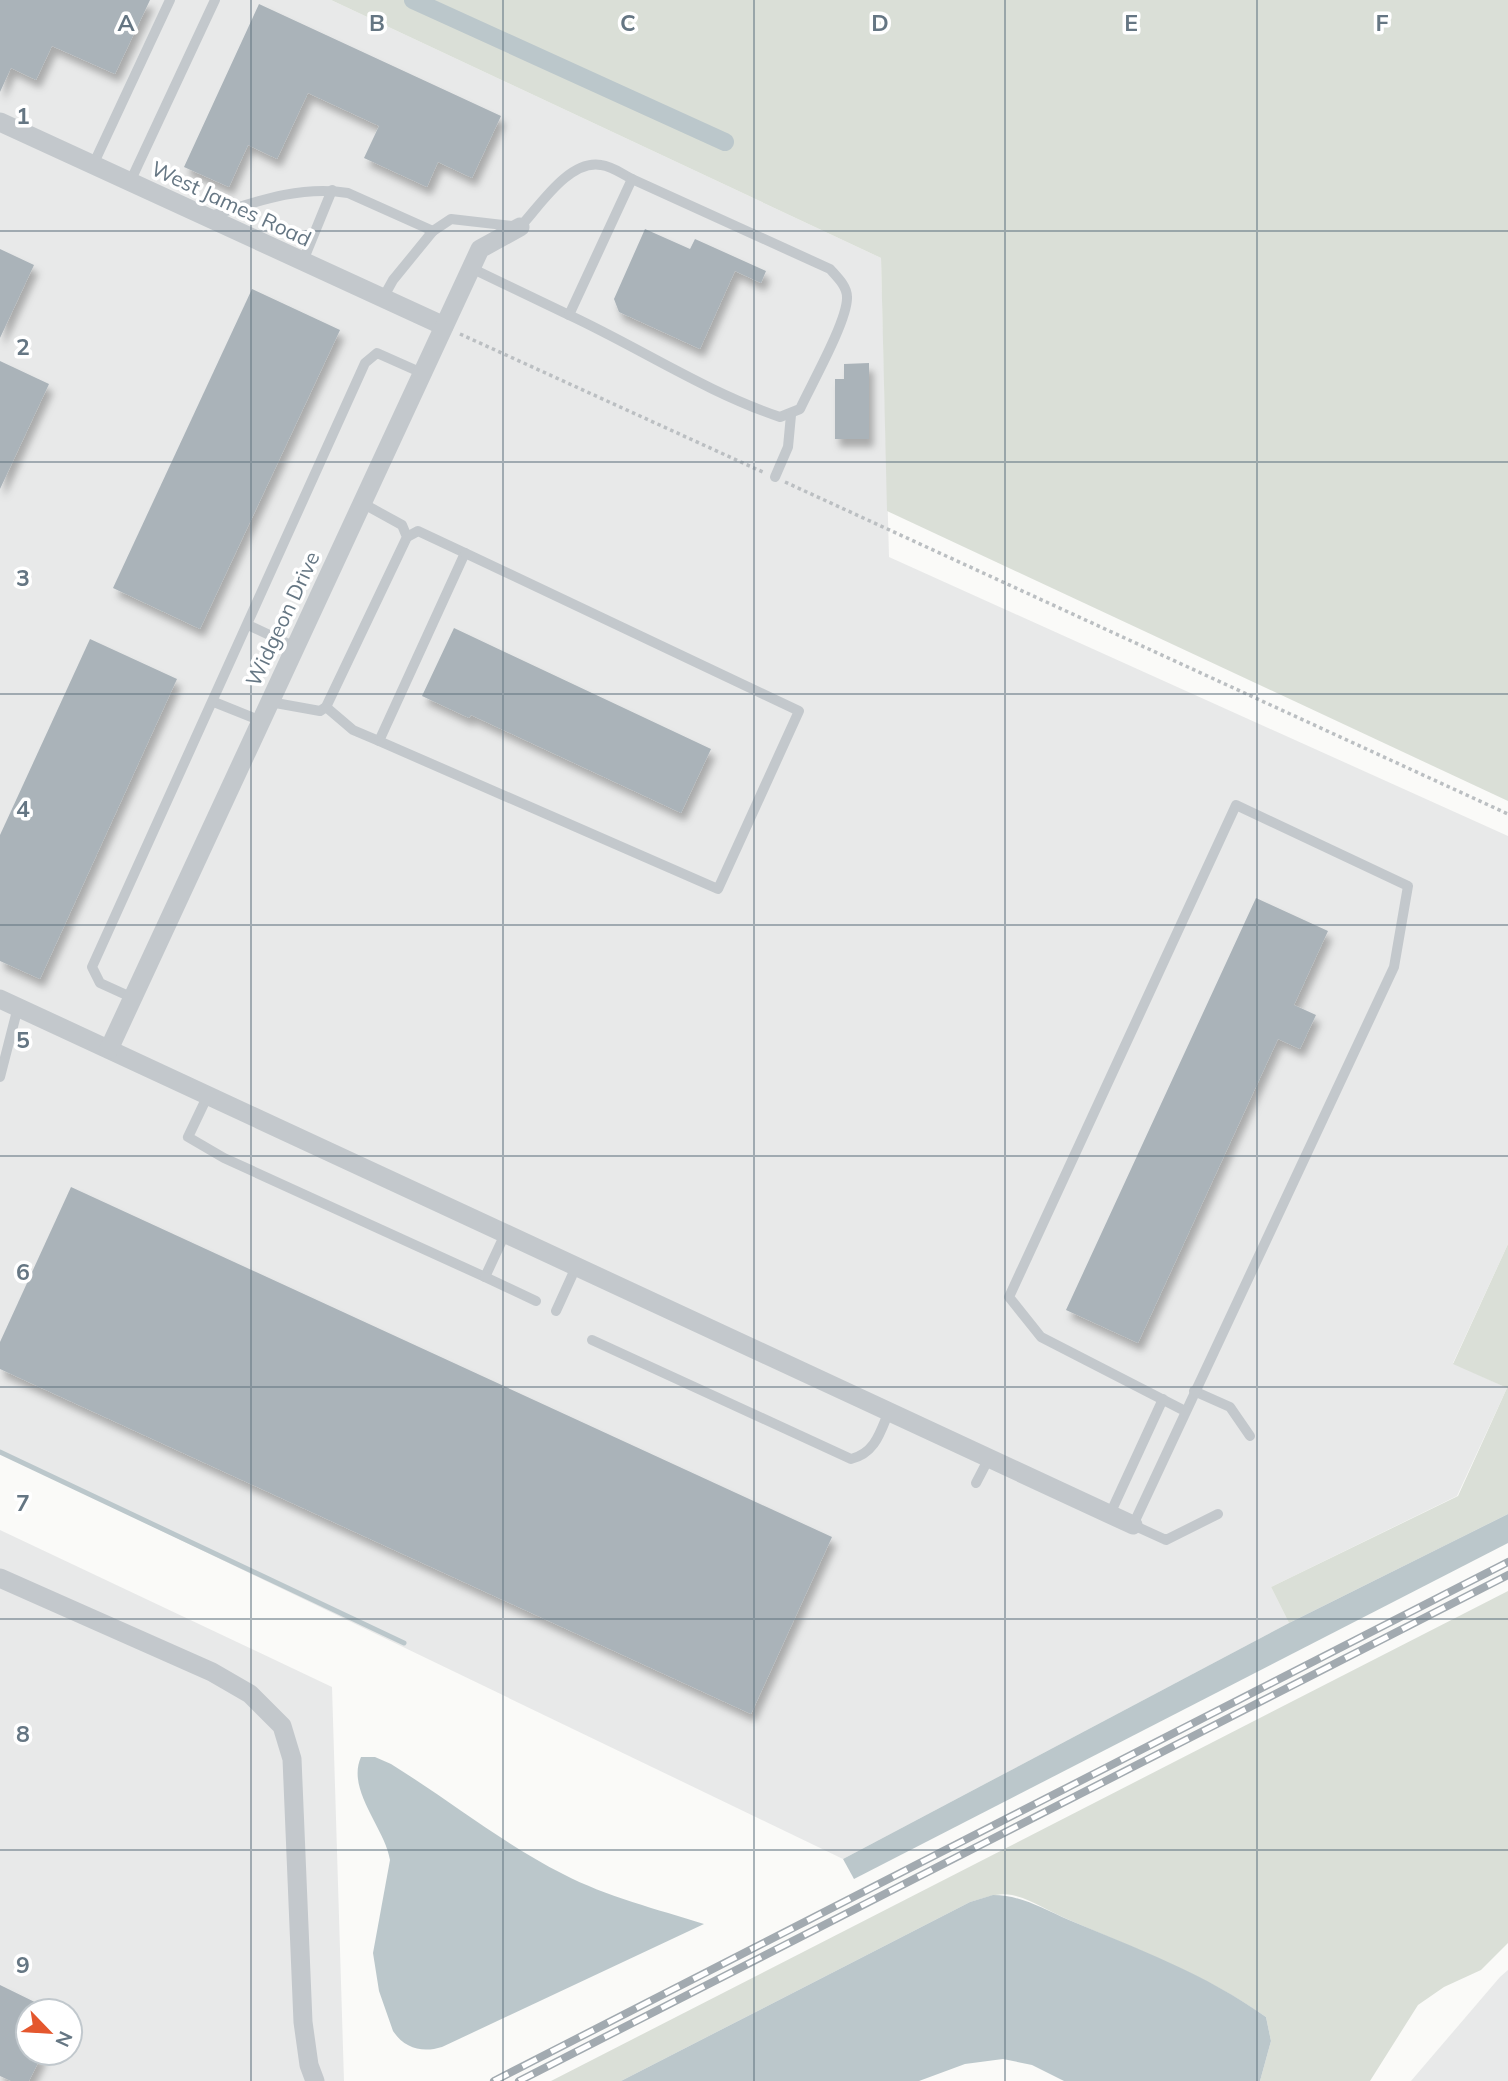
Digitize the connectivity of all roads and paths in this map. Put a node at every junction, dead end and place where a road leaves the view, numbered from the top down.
1 (170, 0) edge
2 (215, 0) edge
3 (0, 122) edge
4 (93, 165) junction
5 (632, 178) junction
6 (130, 182) junction
7 (332, 190) junction
8 (207, 217) junction
9 (520, 227) junction
10 (433, 231) junction
11 (303, 261) junction
12 (471, 268) junction
13 (383, 299) junction
14 (569, 316) junction
15 (444, 326) junction
16 (422, 373) junction
17 (791, 415) junction
18 (775, 477) junction
19 (362, 503) junction
20 (407, 537) junction
21 (465, 553) junction
22 (248, 625) junction
23 (295, 647) junction
24 (214, 702) junction
25 (270, 702) junction
26 (326, 707) junction
27 (261, 721) junction
28 (379, 741) junction
29 (1508, 814) edge
30 (133, 998) junction
31 (9, 1003) edge
32 (109, 1049) junction
33 (0, 1077) edge
34 (208, 1095) junction
35 (505, 1234) junction
36 (576, 1266) junction
37 (485, 1277) junction
38 (536, 1301) dead end
39 (556, 1311) dead end
40 (592, 1340) dead end
41 (1194, 1391) junction
42 (1163, 1399) junction
43 (1185, 1410) junction
44 (889, 1411) junction
45 (1250, 1436) dead end
46 (989, 1458) junction
47 (976, 1483) dead end
48 (1110, 1514) junction
49 (1217, 1514) dead end
50 (1133, 1525) junction
51 (0, 1578) edge
52 (315, 2081) edge

1 - 4 lane
2 - 6 lane
3 - 4 street, West James Road
4 - 6 street, West James Road
5 - 9 lane
5 - 14 lane
5 - 17 lane
6 - 8 street, West James Road
7 - 8 lane
7 - 10 lane
7 - 11 lane
8 - 11 street, West James Road
9 - 10 lane
9 - 12 street, Widgeon Drive
10 - 13 lane
11 - 13 street, West James Road
12 - 14 lane
12 - 15 street, Widgeon Drive
13 - 15 street, West James Road
14 - 17 lane
15 - 16 street, Widgeon Drive
15 - 18 path
16 - 19 street, Widgeon Drive
16 - 22 lane
17 - 18 lane
18 - 29 path
19 - 20 lane
19 - 23 street, Widgeon Drive
20 - 21 lane
20 - 26 lane
21 - 28 lane
21 - 28 lane
22 - 23 lane
22 - 24 lane
23 - 25 street, Widgeon Drive
24 - 27 lane
24 - 30 lane
25 - 26 lane
25 - 27 street, Widgeon Drive
26 - 28 lane
27 - 30 street, Widgeon Drive
30 - 32 street, Widgeon Drive
31 - 32 street
31 - 33 lane
32 - 34 street
34 - 35 street
34 - 37 lane
35 - 36 street
35 - 37 lane
36 - 39 lane
36 - 44 street
37 - 38 lane
40 - 44 lane
41 - 42 lane
41 - 43 lane
41 - 45 lane
42 - 43 lane
42 - 48 lane
43 - 50 lane
44 - 46 street
46 - 47 lane
46 - 48 street
48 - 50 street
49 - 50 lane
51 - 52 street

